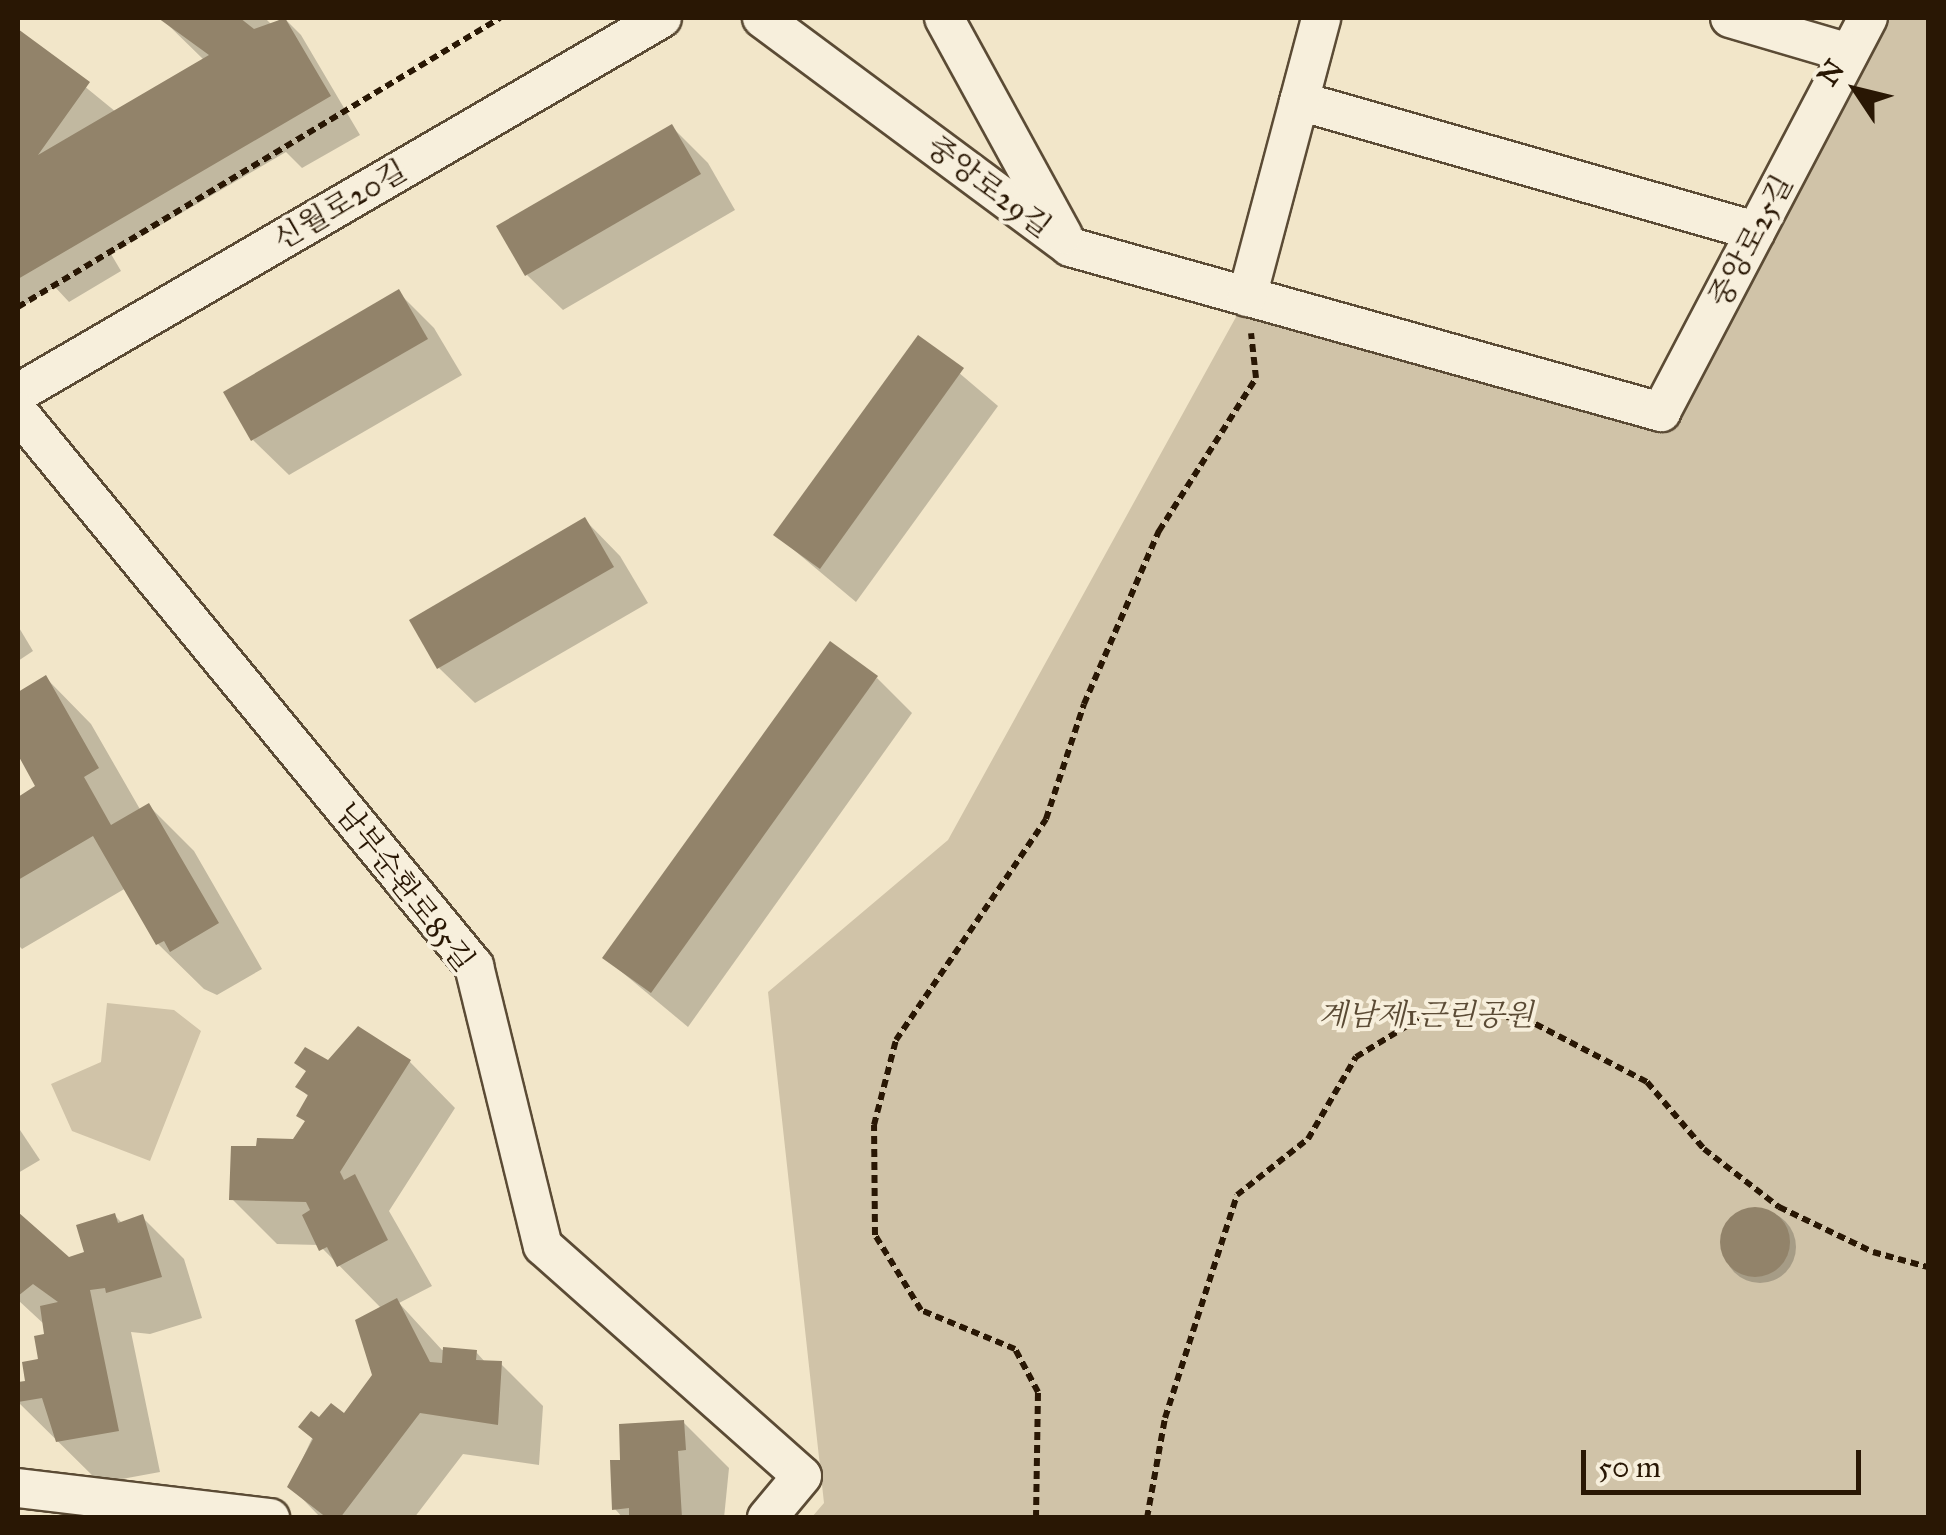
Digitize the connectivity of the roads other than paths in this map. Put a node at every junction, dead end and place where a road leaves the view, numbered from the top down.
1 (662, 18) edge
2 (762, 18) edge
3 (944, 18) edge
4 (1321, 18) edge
5 (1730, 18) edge
6 (1868, 18) edge
7 (1849, 54) junction
8 (1299, 101) junction
9 (1756, 231) junction
10 (1070, 247) junction
11 (1247, 297) junction
12 (18, 393) edge
13 (18, 412) edge
14 (1660, 412) joint
15 (18, 1488) edge
16 (270, 1518) edge
17 (767, 1518) edge

1 - 12 street, 신월로20길
2 - 10 street, 중앙로29길
3 - 10 street
4 - 8 street
5 - 7 street
6 - 7 street, 중앙로25길
7 - 9 street, 중앙로25길
8 - 9 street
8 - 11 street
9 - 14 street, 중앙로25길
10 - 11 street, 중앙로29길
11 - 14 street, 중앙로29길
13 - 17 street, 남부순환로85길
15 - 16 street

